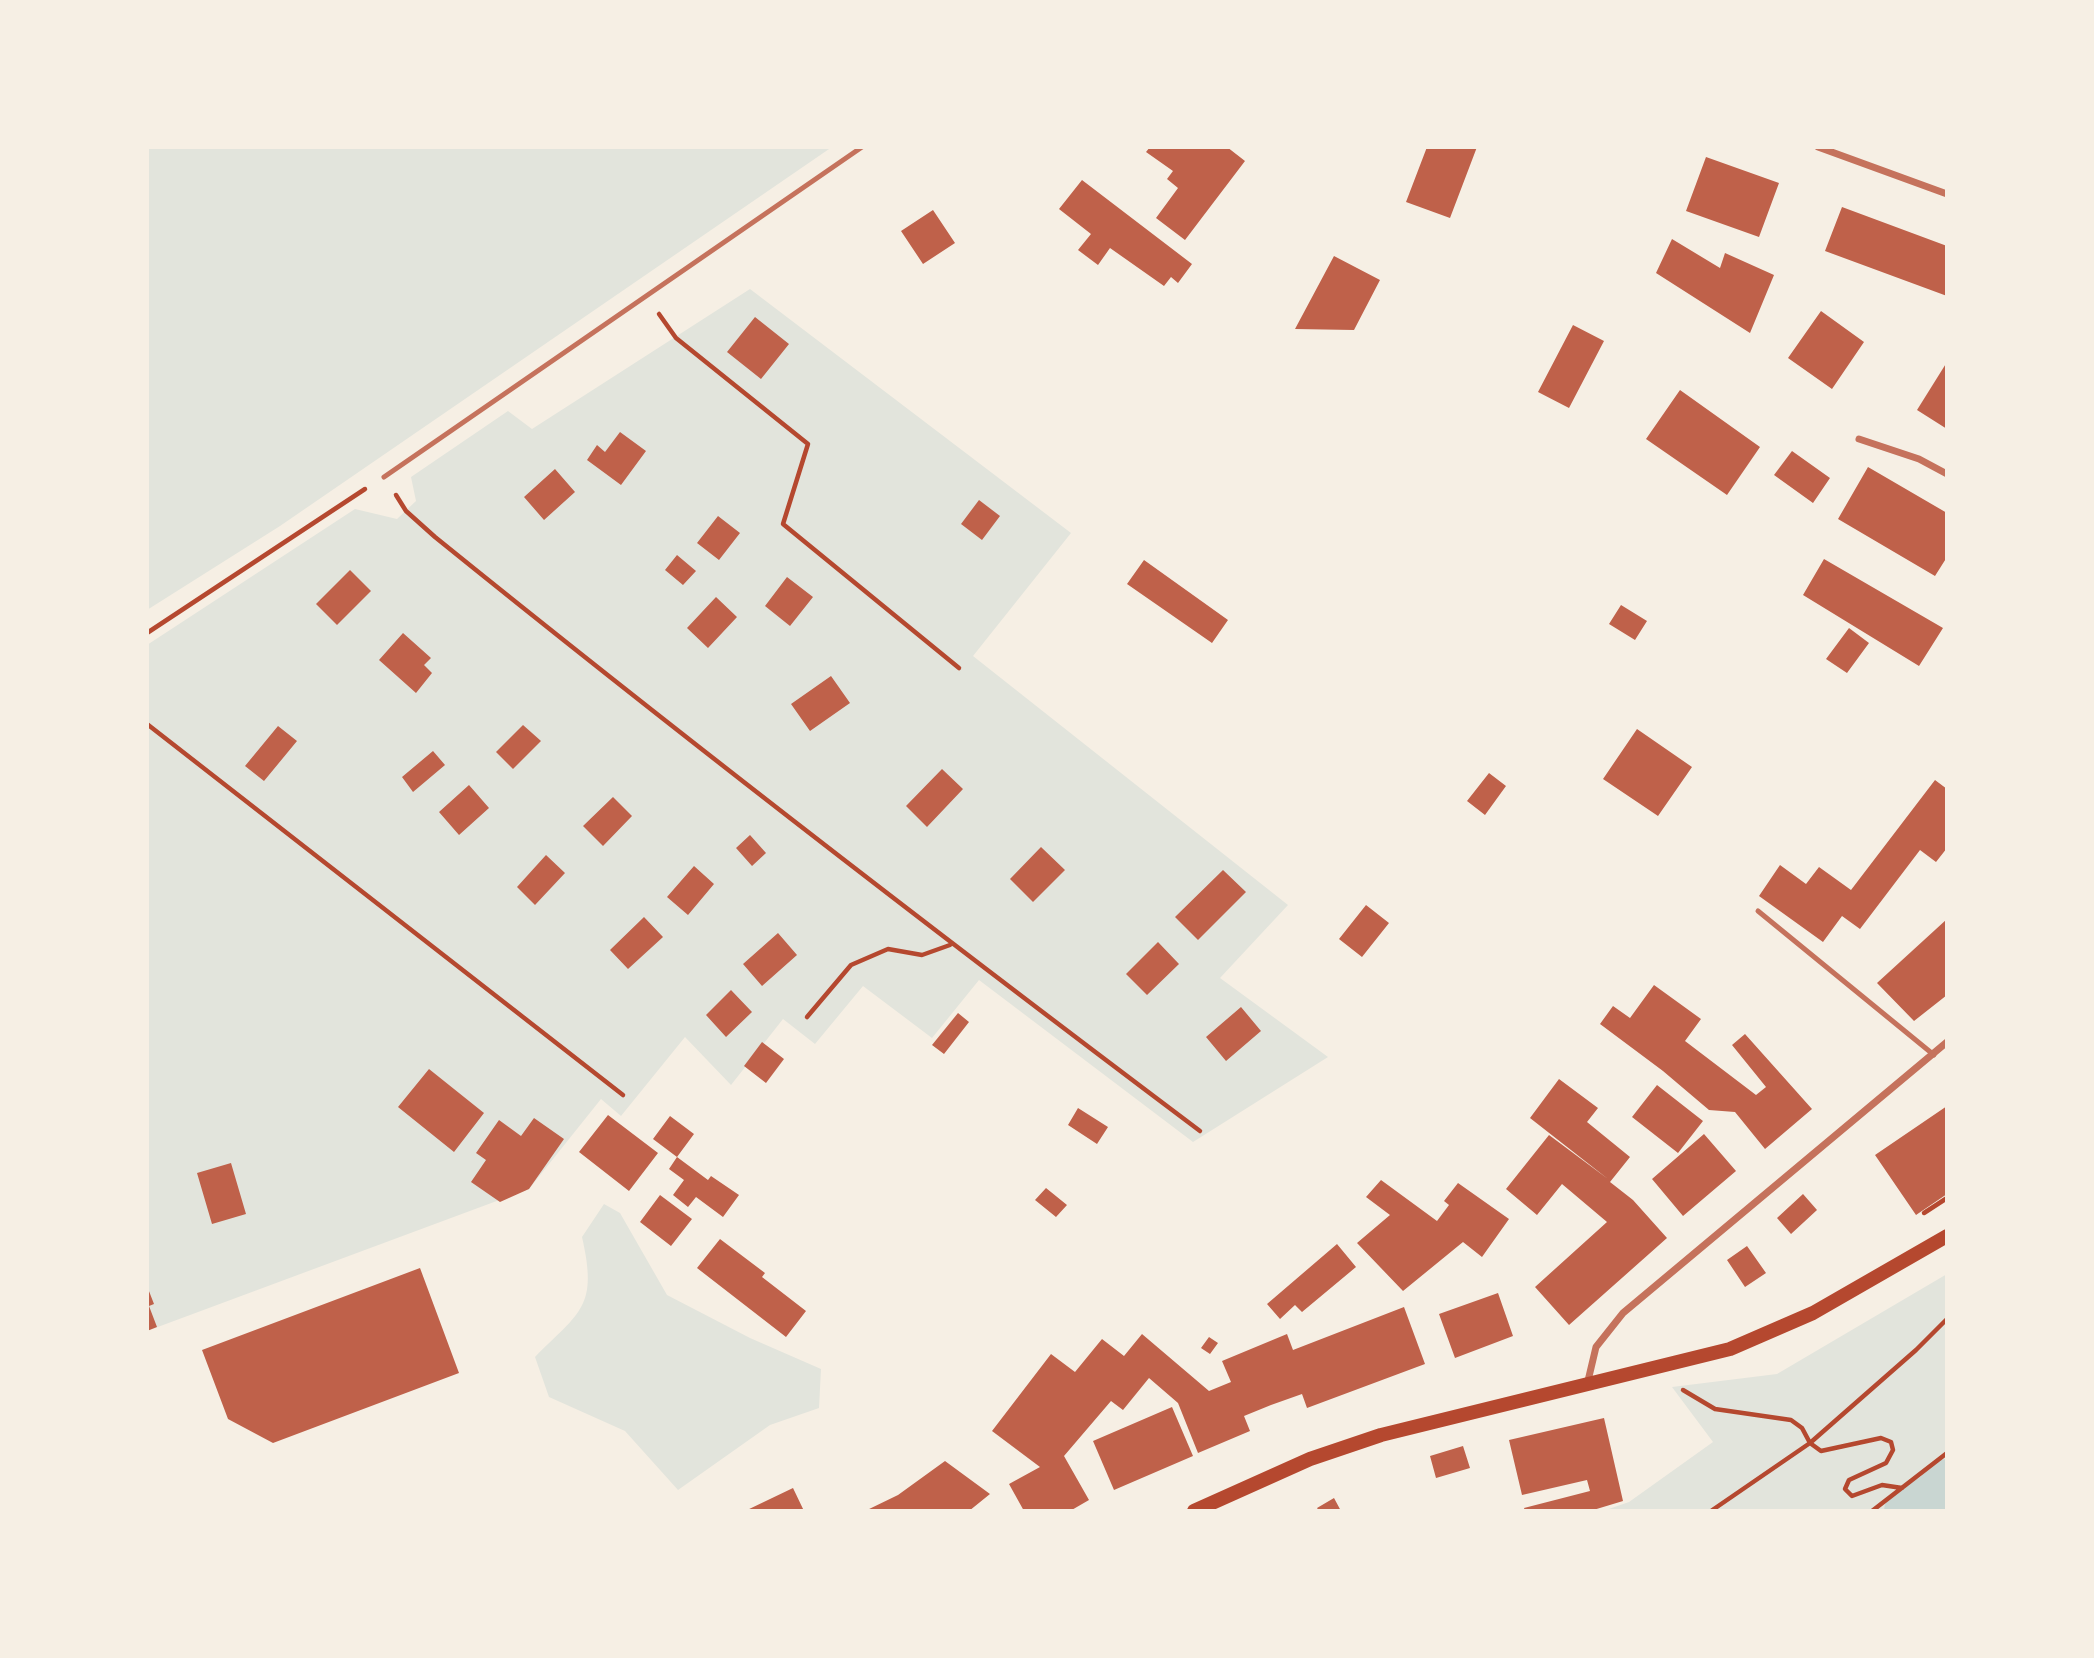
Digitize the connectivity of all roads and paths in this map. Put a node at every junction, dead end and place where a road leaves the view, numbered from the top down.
1 (862, 147) edge
2 (1818, 147) edge
3 (1947, 194) edge
4 (646, 296) junction
5 (1859, 439) dead end
6 (1947, 474) edge
7 (384, 477) joint
8 (406, 511) dead end
9 (147, 633) edge
10 (959, 668) dead end
11 (147, 724) edge
12 (1758, 911) dead end
13 (951, 944) junction
14 (807, 1017) dead end
15 (1947, 1042) edge
16 (1934, 1055) junction
17 (623, 1095) dead end
18 (1200, 1131) dead end
19 (1947, 1198) edge
20 (1920, 1216) dead end
21 (1947, 1236) edge
22 (1947, 1319) edge
23 (1587, 1385) junction
24 (1677, 1385) dead end
25 (1810, 1443) junction
26 (1947, 1452) edge
27 (1902, 1488) junction
28 (1194, 1511) edge
29 (1711, 1511) edge
30 (1872, 1511) edge

1 - 4 lane
2 - 3 street
4 - 7 lane
4 - 10 path
5 - 6 street
7 - 9 path
8 - 13 path
11 - 17 path
12 - 16 lane
13 - 14 path
13 - 18 path
15 - 16 street
16 - 23 street
19 - 20 path
21 - 23 main road
22 - 25 path
23 - 28 main road
24 - 25 path
25 - 27 path
25 - 29 path
26 - 27 path
27 - 30 path

